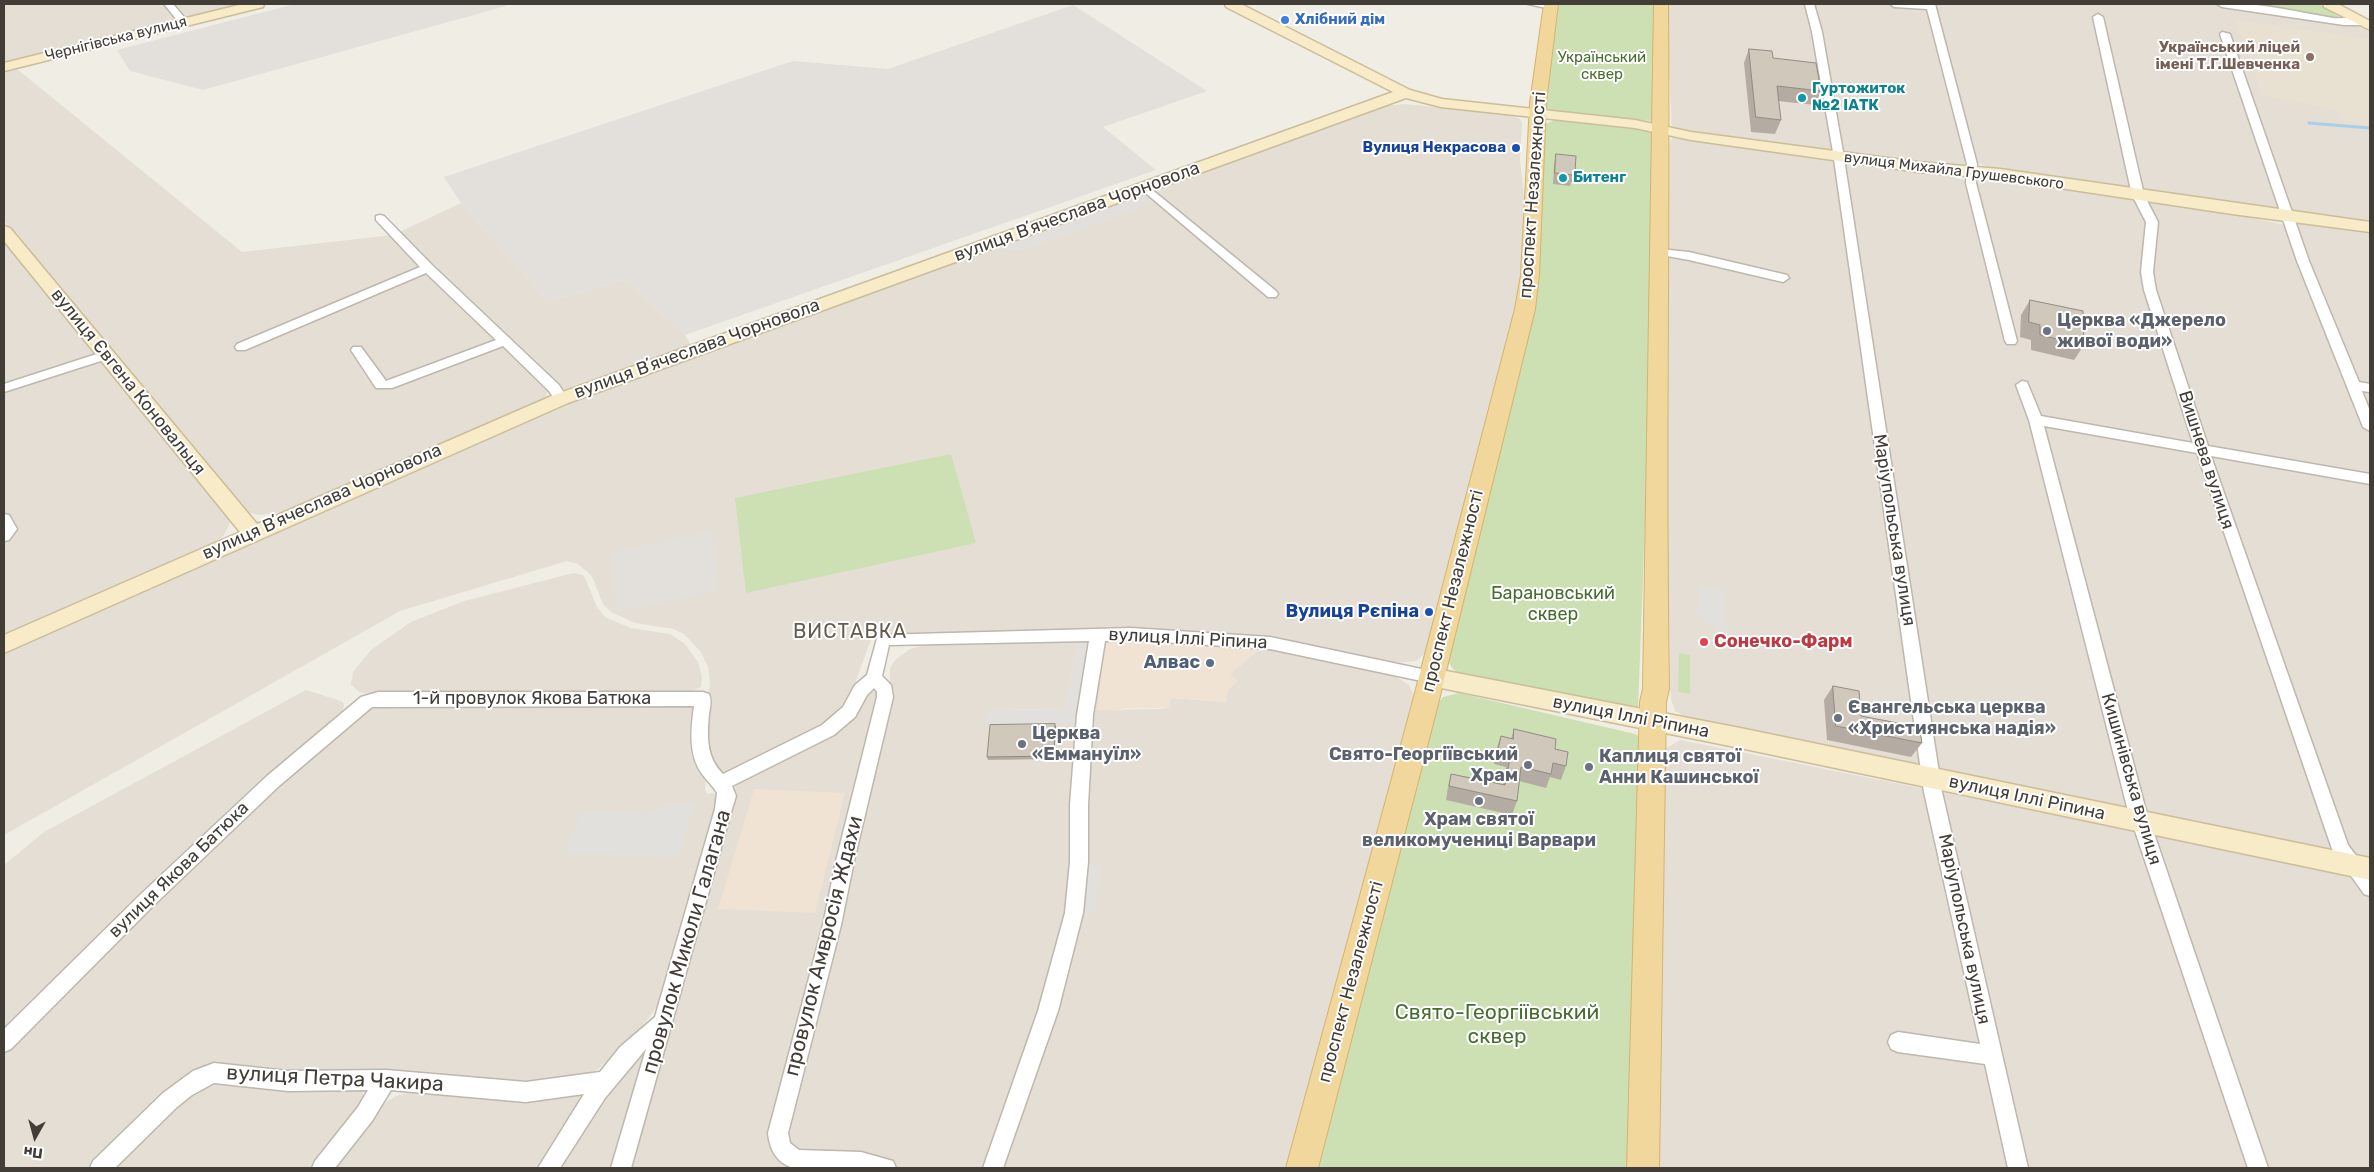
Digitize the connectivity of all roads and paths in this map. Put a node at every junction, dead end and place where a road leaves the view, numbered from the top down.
1 (168, 4) edge
2 (258, 4) edge
3 (1231, 4) edge
4 (1533, 4) edge
5 (1661, 4) edge
6 (1809, 4) edge
7 (1894, 4) edge
8 (2222, 4) edge
9 (2329, 4) edge
10 (1551, 5) edge
11 (1930, 6) edge
12 (2098, 17) dead end
13 (184, 23) junction
14 (2366, 24) edge
15 (2225, 34) dead end
16 (4, 67) edge
17 (1368, 74) junction
18 (1405, 93) junction
19 (1450, 104) junction
20 (1369, 106) junction
21 (1538, 115) junction
22 (1662, 131) junction
23 (1838, 157) junction
24 (1971, 171) junction
25 (1146, 187) junction
26 (2138, 195) junction
27 (2288, 216) junction
28 (380, 218) dead end
29 (2370, 227) edge
30 (4, 230) edge
31 (1660, 252) junction
32 (428, 268) junction
33 (1783, 278) dead end
34 (1272, 294) dead end
35 (504, 341) junction
36 (2011, 341) dead end
37 (241, 347) dead end
38 (357, 350) dead end
39 (106, 355) junction
40 (2022, 385) dead end
41 (2353, 385) junction
42 (4, 388) edge
43 (2370, 388) edge
44 (561, 398) junction
45 (2036, 420) junction
46 (2370, 427) edge
47 (2202, 449) junction
48 (2370, 479) edge
49 (4, 518) edge
50 (252, 533) junction
51 (5, 535) edge
52 (1098, 635) junction
53 (4, 644) edge
54 (874, 678) junction
55 (1431, 678) junction
56 (362, 706) joint
57 (1652, 720) junction
58 (1931, 778) junction
59 (722, 783) junction
60 (2140, 821) junction
61 (2362, 868) edge
62 (2370, 888) edge
63 (661, 1024) junction
64 (4, 1042) edge
65 (1898, 1042) dead end
66 (1992, 1055) junction
67 (386, 1080) junction
68 (606, 1081) junction
69 (100, 1168) edge
70 (322, 1168) edge
71 (548, 1168) edge
72 (621, 1168) edge
73 (886, 1168) edge
74 (993, 1168) edge
75 (1302, 1168) edge
76 (1643, 1168) edge
77 (2018, 1168) edge
78 (2258, 1168) edge

1 - 13 street
2 - 13 street, Чернігівська вулиця
3 - 17 street
4 - 10 street
5 - 22 main road
6 - 23 street, Маріупольська вулиця
7 - 11 street
8 - 14 street
9 - 14 street
10 - 21 main road, проспект Незалежності
11 - 24 street
12 - 26 street, Вишнева вулиця
13 - 16 street, Чернігівська вулиця
15 - 27 street
17 - 18 street
17 - 20 street
18 - 19 street
18 - 20 street, вулиця Вʼячеслава Чорновола
19 - 20 street
19 - 21 street, вулиця Михайла Грушевського
20 - 25 street, вулиця Вʼячеслава Чорновола
21 - 22 street, вулиця Михайла Грушевського
21 - 55 main road, проспект Незалежності
22 - 23 street, вулиця Михайла Грушевського
22 - 31 main road
23 - 24 street, вулиця Михайла Грушевського
23 - 58 street, Маріупольська вулиця
24 - 26 street, вулиця Михайла Грушевського
24 - 36 street
25 - 34 street
25 - 44 street, вулиця Вʼячеслава Чорновола
26 - 27 street, вулиця Михайла Грушевського
26 - 47 street, Вишнева вулиця
27 - 29 street, вулиця Михайла Грушевського
27 - 41 street
28 - 32 street
30 - 39 street, вулиця Євгена Коновальця
31 - 33 street
31 - 57 main road
32 - 35 street
32 - 37 street
35 - 38 street
35 - 44 street
39 - 42 street
39 - 50 street, вулиця Євгена Коновальця
40 - 45 street, Кишинівська вулиця
41 - 43 street
41 - 46 street
44 - 50 street, вулиця Вʼячеслава Чорновола
45 - 47 street
45 - 60 street, Кишинівська вулиця
47 - 48 street
47 - 61 street, Вишнева вулиця
49 - 51 street
50 - 53 street, вулиця Вʼячеслава Чорновола
52 - 54 street, вулиця Іллі Ріпина
52 - 55 street, вулиця Іллі Ріпина
52 - 74 street
54 - 59 street, провулок Миколи Галагана
54 - 73 street, провулок Амвросія Ждахи
55 - 57 street, вулиця Іллі Ріпина
55 - 75 main road, проспект Незалежності
56 - 59 street, 1-й провулок Якова Батюка
56 - 64 street, вулиця Якова Батюка
57 - 58 street, вулиця Іллі Ріпина
57 - 76 main road
58 - 60 street, вулиця Іллі Ріпина
58 - 66 street, Маріупольська вулиця
59 - 63 street, провулок Миколи Галагана
60 - 61 street, вулиця Іллі Ріпина
60 - 78 street, Кишинівська вулиця
61 - 62 street, Вишнева вулиця
63 - 68 street
63 - 72 street, провулок Миколи Галагана
65 - 66 street, Маріупольська вулиця
66 - 77 street, Маріупольська вулиця
67 - 68 street, вулиця Петра Чакира
67 - 69 street, вулиця Петра Чакира
67 - 70 street
68 - 71 street

